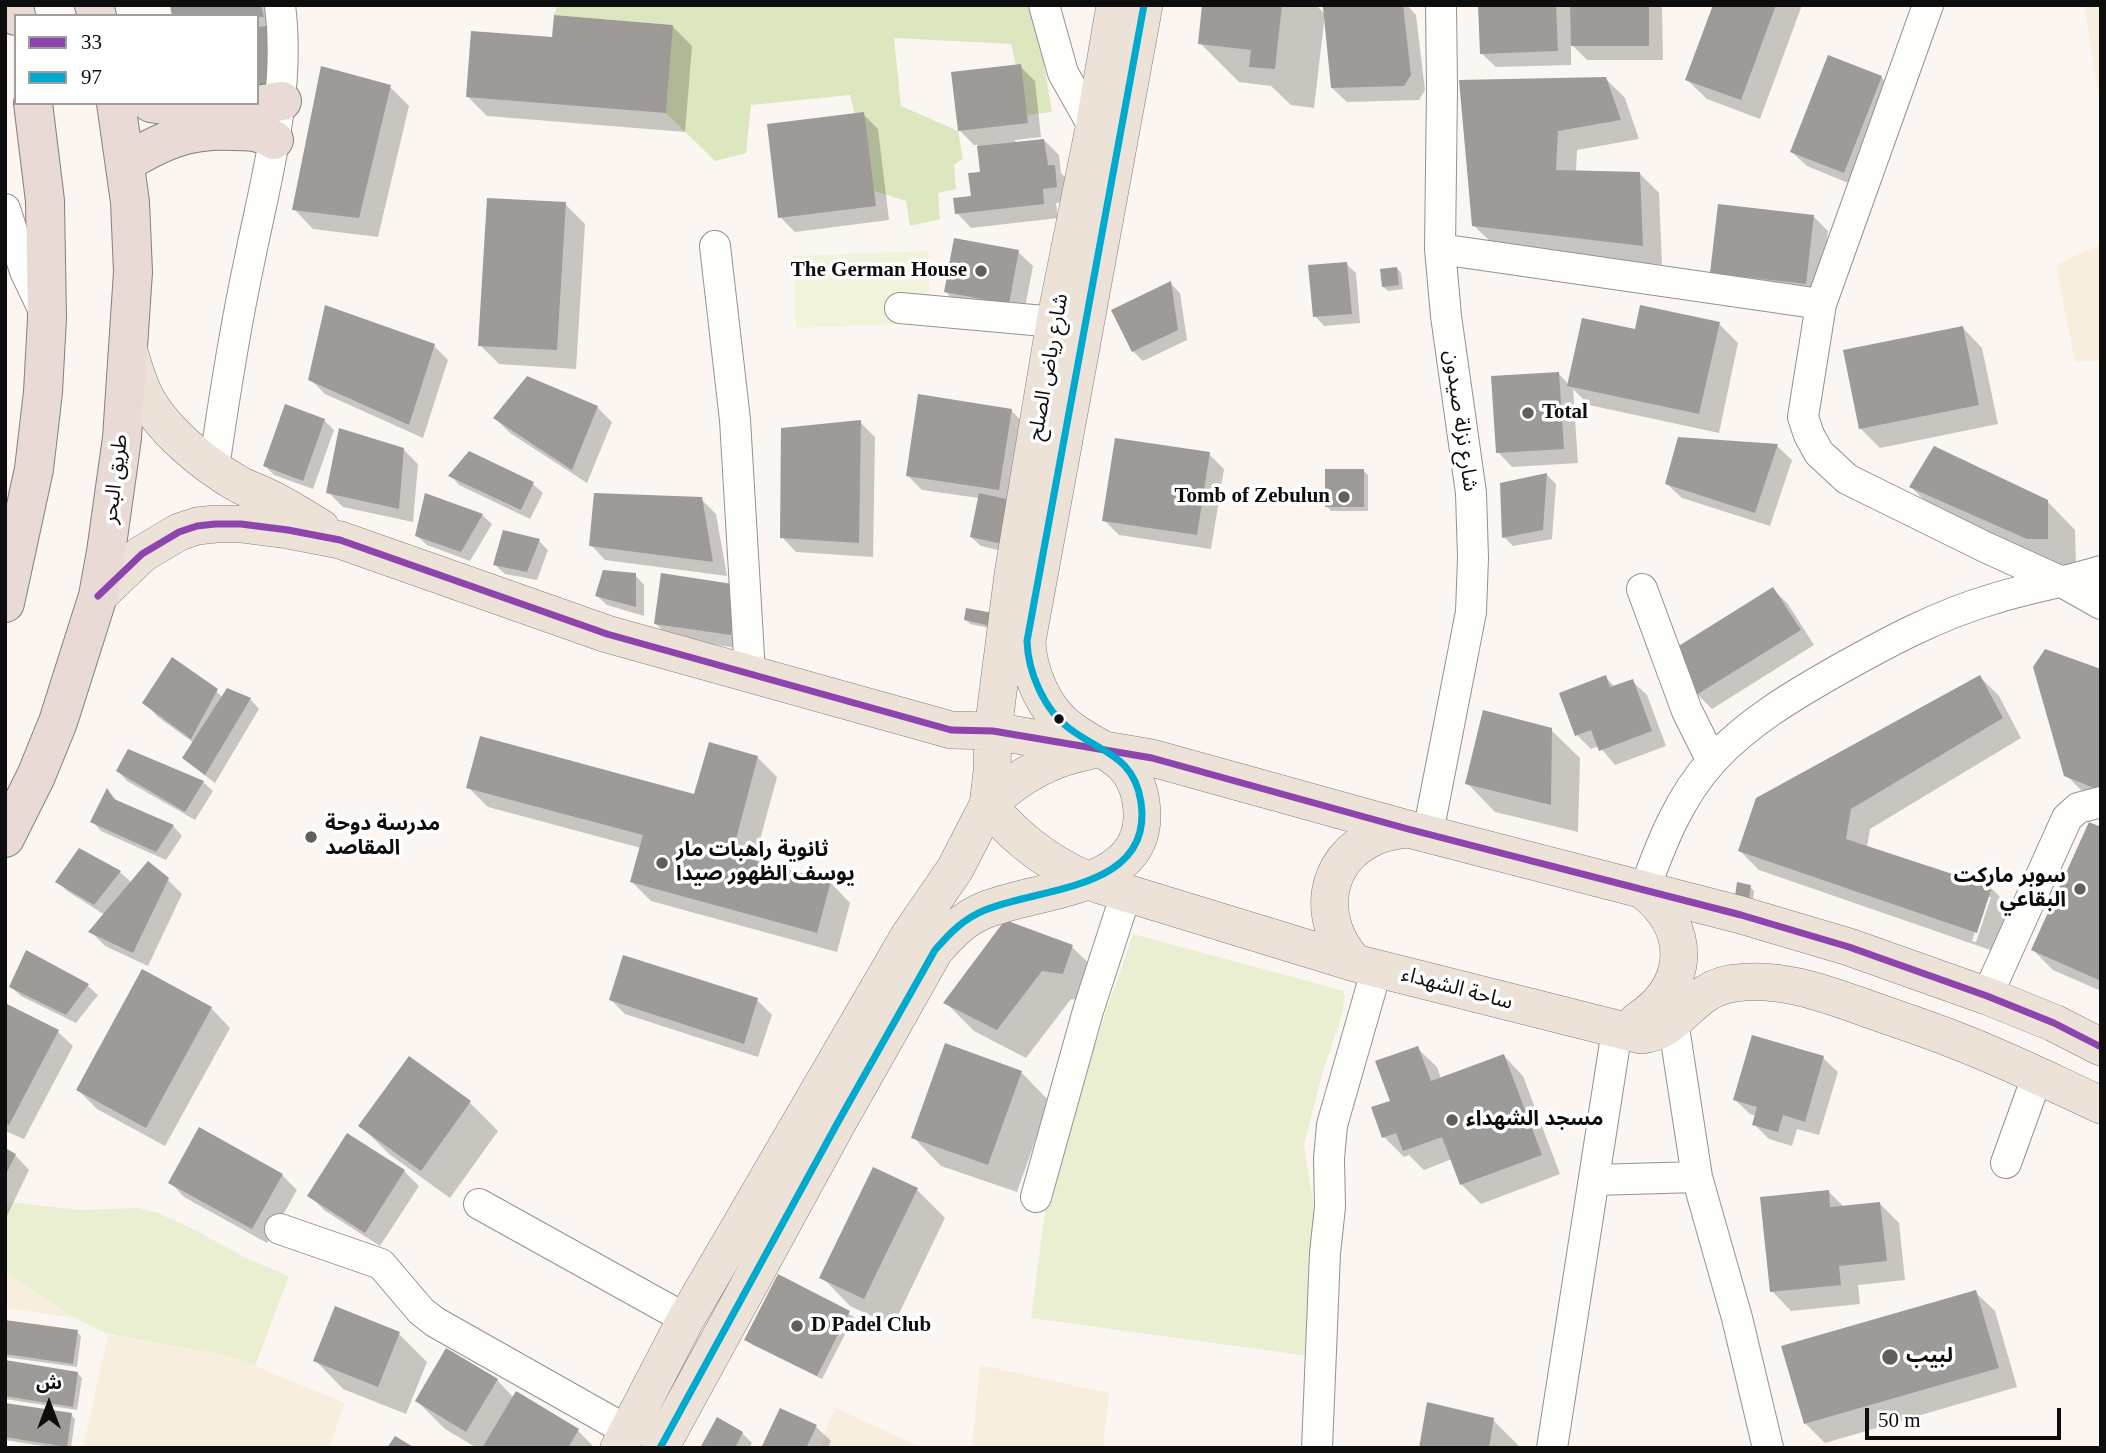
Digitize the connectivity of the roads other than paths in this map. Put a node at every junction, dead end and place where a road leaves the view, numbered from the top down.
1 (280, 5) edge
2 (1044, 5) edge
3 (1115, 5) edge
4 (1144, 5) edge
5 (1441, 5) edge
6 (1928, 5) edge
7 (282, 101) junction
8 (33, 105) edge
9 (116, 105) edge
10 (165, 105) edge
11 (257, 105) edge
12 (259, 105) edge
13 (1094, 128) junction
14 (274, 139) junction
15 (125, 163) junction
16 (5, 209) edge
17 (715, 246) dead end
18 (1440, 250) junction
19 (1821, 304) junction
20 (900, 307) dead end
21 (47, 318) junction
22 (1055, 322) junction
23 (129, 351) junction
24 (227, 477) junction
25 (234, 524) junction
26 (340, 540) junction
27 (2101, 571) edge
28 (2064, 583) junction
29 (1642, 589) dead end
30 (98, 596) junction
31 (5, 603) edge
32 (2101, 604) edge
33 (750, 673) junction
34 (951, 730) junction
35 (993, 731) junction
36 (1102, 749) junction
37 (1712, 761) junction
38 (990, 789) junction
39 (2101, 802) edge
40 (1418, 831) junction
41 (5, 838) edge
42 (1085, 880) junction
43 (1644, 891) junction
44 (1126, 894) junction
45 (922, 943) junction
46 (1366, 965) junction
47 (1987, 996) junction
48 (1667, 1012) junction
49 (1618, 1030) junction
50 (2101, 1047) edge
51 (2037, 1077) junction
52 (2101, 1105) edge
53 (2006, 1163) dead end
54 (1697, 1177) junction
55 (1595, 1180) junction
56 (1036, 1197) dead end
57 (479, 1204) dead end
58 (280, 1229) dead end
59 (686, 1319) junction
60 (623, 1440) edge
61 (660, 1448) edge
62 (1318, 1448) edge
63 (1552, 1448) edge
64 (1768, 1448) edge

1 - 7 street
2 - 13 street
3 - 13 main road, شارع رياض الصلح
4 - 36 main road, شارع رياض الصلح
5 - 18 street, شارع نزلة صيدون
6 - 19 street
7 - 12 highway
7 - 14 street
8 - 21 highway
9 - 15 highway, طريق البحر
10 - 11 highway
13 - 22 main road, شارع رياض الصلح
14 - 15 highway
14 - 24 street
15 - 23 highway, طريق البحر
16 - 21 street
17 - 33 street
18 - 19 street
18 - 40 street, شارع نزلة صيدون
19 - 28 street
20 - 22 street
21 - 31 highway
22 - 35 main road, شارع رياض الصلح
23 - 24 main road
23 - 30 highway, طريق البحر
24 - 25 main road
24 - 26 main road
25 - 26 main road
25 - 30 main road
26 - 33 main road
27 - 28 street
28 - 32 street
28 - 37 street
29 - 37 street
30 - 41 highway, طريق البحر
33 - 34 main road
34 - 35 main road
34 - 38 main road, ساحة الشهداء
35 - 36 main road
35 - 38 main road
36 - 38 main road
36 - 40 main road
36 - 42 main road
37 - 43 street
38 - 42 main road, ساحة الشهداء
38 - 45 main road
39 - 47 street
40 - 43 main road
40 - 46 main road
42 - 44 main road, ساحة الشهداء
42 - 45 main road
43 - 47 main road
43 - 48 main road
44 - 46 main road, ساحة الشهداء
44 - 56 street
45 - 59 main road
45 - 61 main road
46 - 49 main road, ساحة الشهداء
46 - 62 street
47 - 50 main road
48 - 49 main road, ساحة الشهداء
48 - 51 main road, ساحة الشهداء
48 - 54 street
49 - 55 street
51 - 52 main road, ساحة الشهداء
51 - 53 street
54 - 55 street
54 - 64 street
55 - 63 street
57 - 59 street
58 - 60 street
59 - 60 main road

